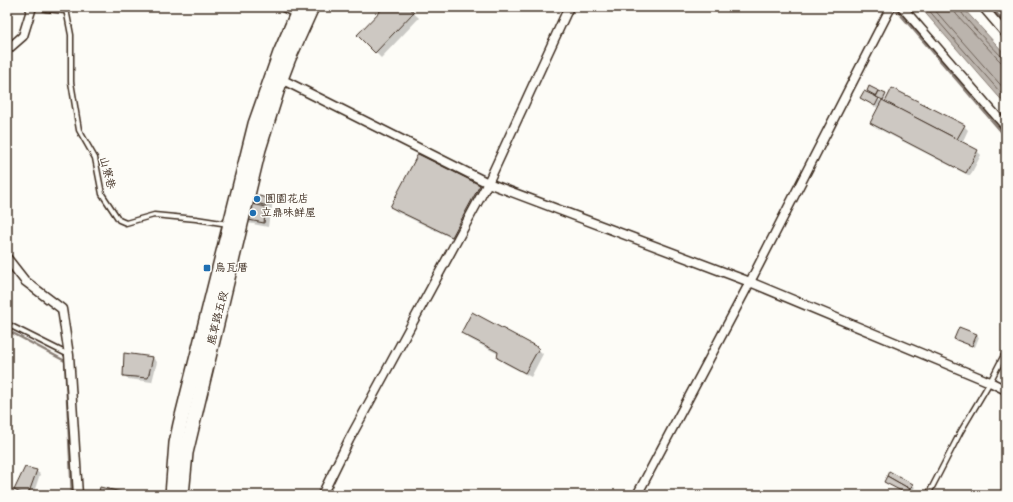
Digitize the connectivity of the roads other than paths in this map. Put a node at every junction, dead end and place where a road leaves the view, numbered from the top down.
1 (32, 7) edge
2 (46, 7) edge
3 (279, 7) edge
4 (312, 7) edge
5 (569, 7) edge
6 (891, 7) edge
7 (902, 7) edge
8 (983, 7) edge
9 (66, 8) edge
10 (301, 14) edge
11 (1006, 34) edge
12 (7, 50) edge
13 (281, 79) junction
14 (1006, 127) edge
15 (488, 183) junction
16 (236, 225) junction
17 (7, 258) edge
18 (750, 282) junction
19 (7, 324) edge
20 (1006, 351) edge
21 (69, 355) junction
22 (990, 382) junction
23 (1006, 390) edge
24 (78, 495) edge
25 (172, 495) edge
26 (182, 495) edge
27 (322, 495) edge
28 (637, 495) edge
29 (928, 495) edge

1 - 12 street
2 - 9 street
3 - 10 lane
4 - 10 main road, 鹿草路五段
5 - 15 street
6 - 18 street
7 - 14 street
8 - 11 street
9 - 16 lane, 山寮巷
10 - 13 main road, 鹿草路五段
10 - 16 main road, 鹿草路五段
13 - 15 street
13 - 16 main road, 鹿草路五段
15 - 18 street
15 - 27 street
16 - 25 main road, 鹿草路五段
16 - 26 main road, 鹿草路五段
17 - 21 street
18 - 22 street
18 - 28 street
19 - 21 lane
20 - 22 lane
21 - 24 street
22 - 23 street
22 - 29 lane

